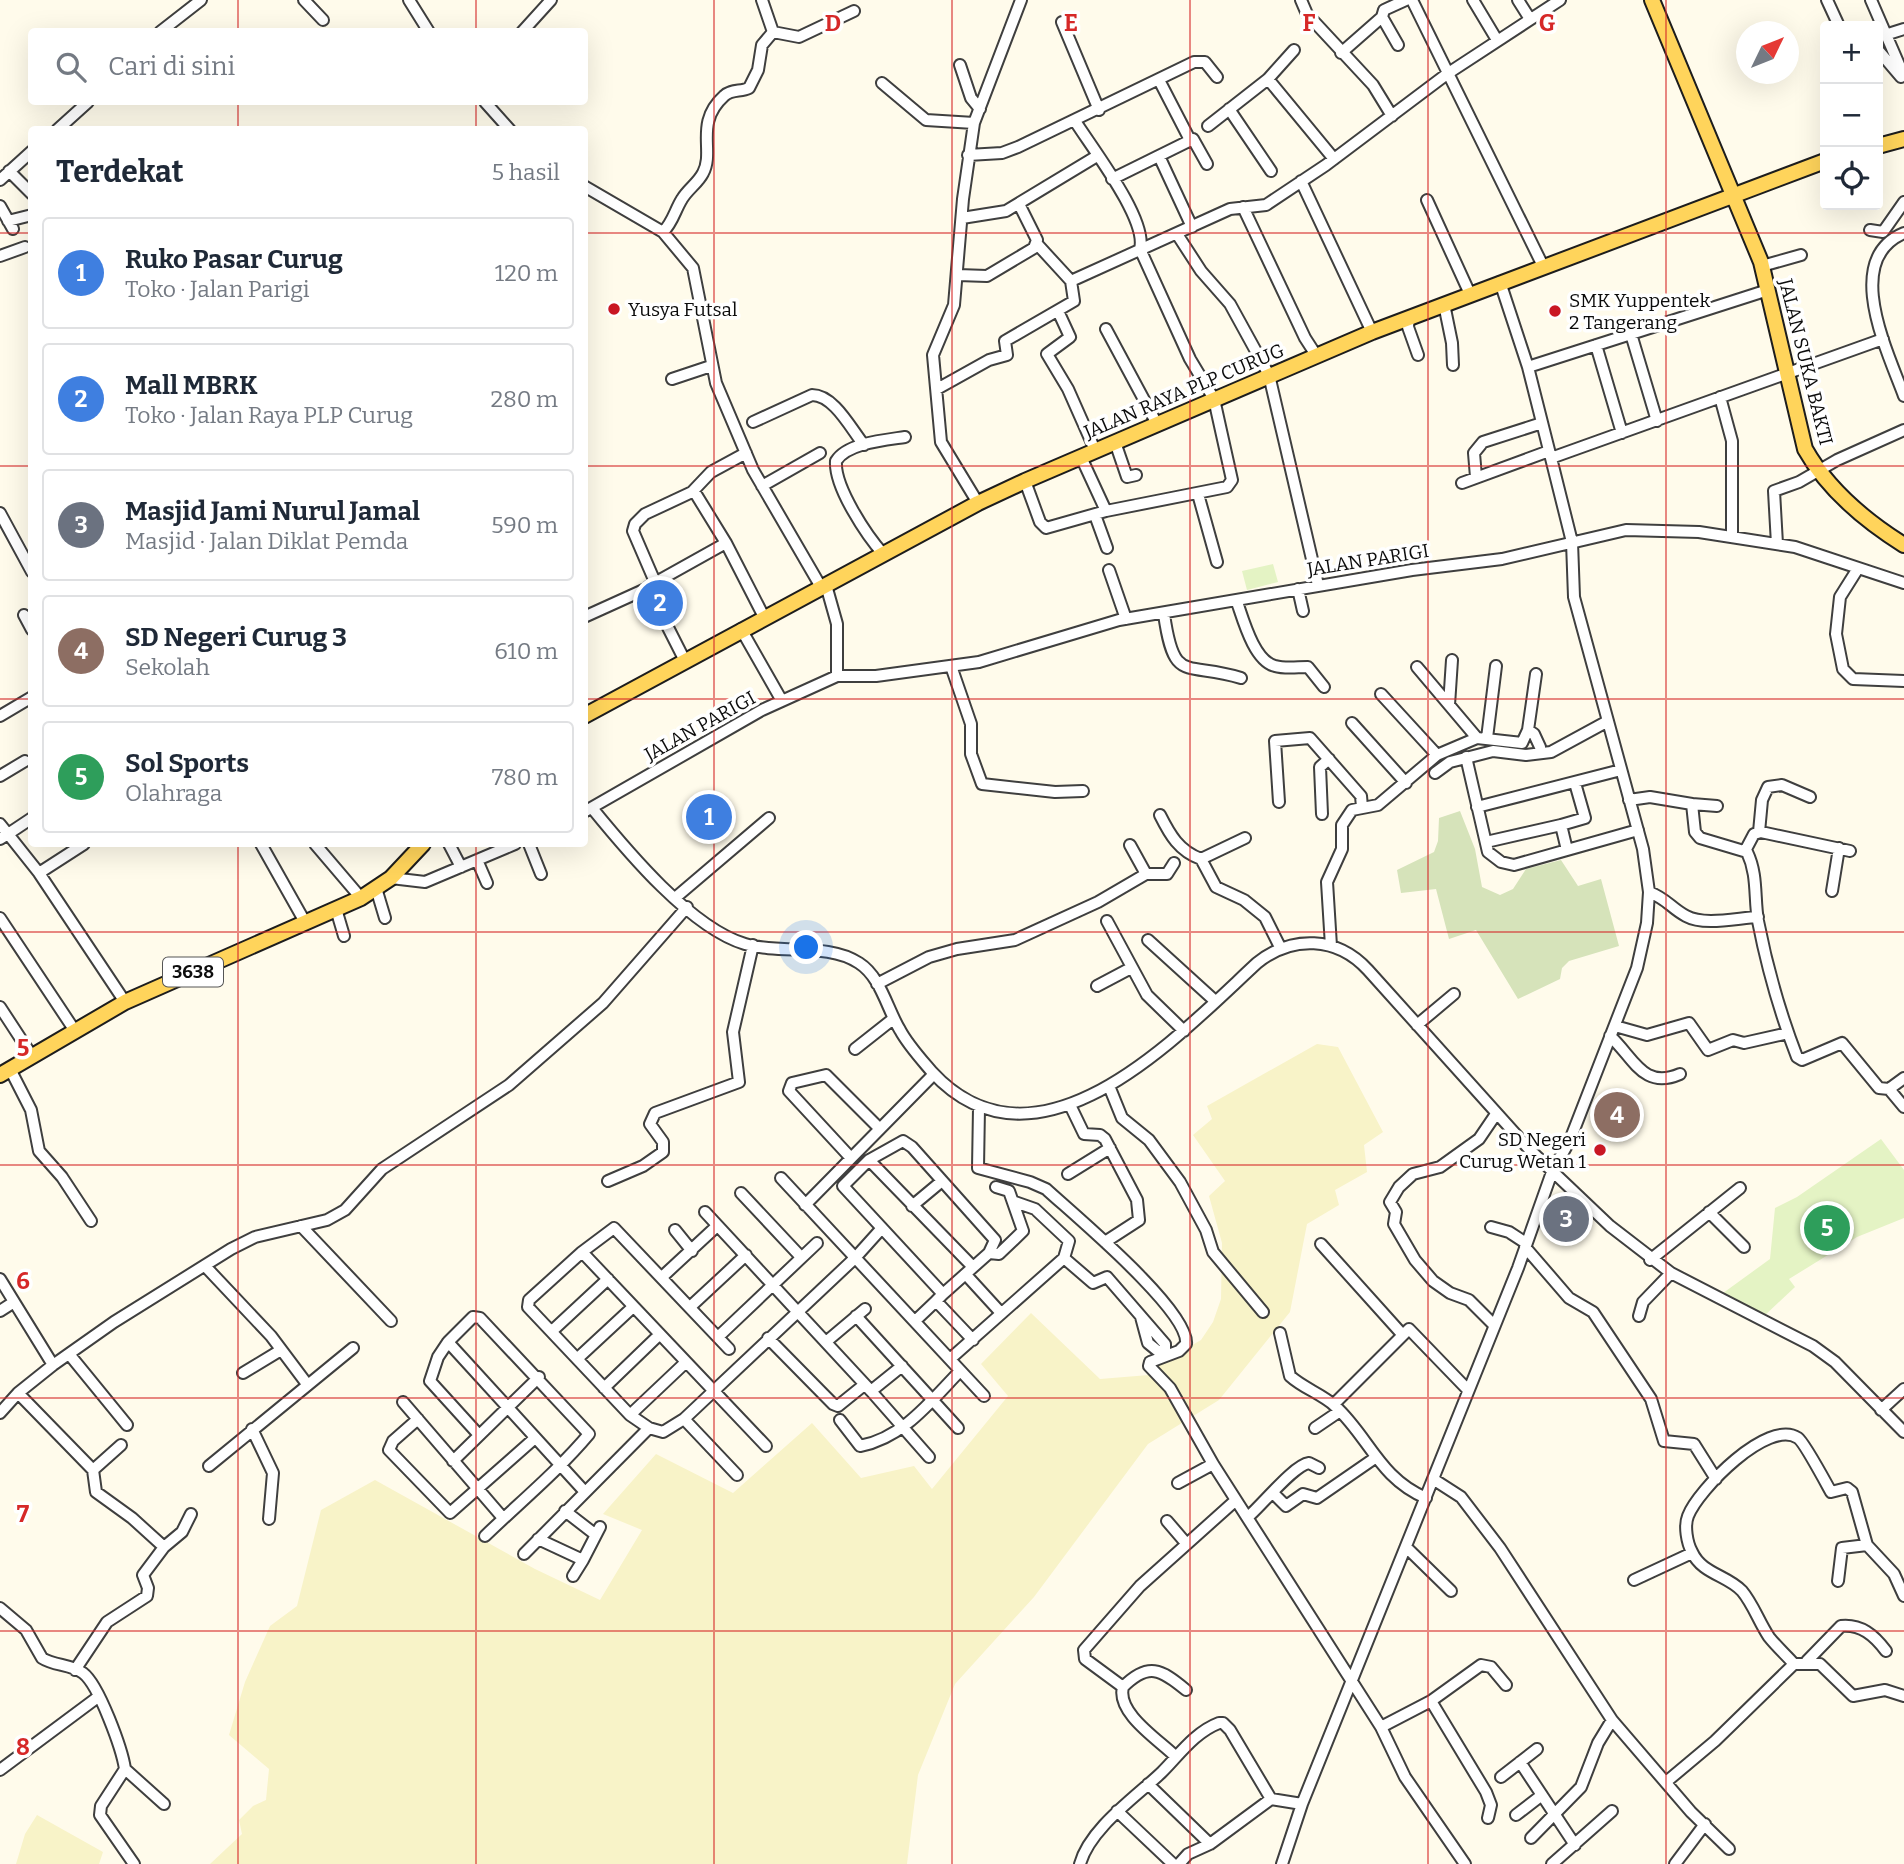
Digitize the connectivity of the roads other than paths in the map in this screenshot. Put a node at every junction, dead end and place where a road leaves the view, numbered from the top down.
1 (201, 0) edge
2 (304, 0) edge
3 (409, 0) edge
4 (551, 0) edge
5 (762, 0) edge
6 (1021, 0) edge
7 (1301, 0) edge
8 (1406, 0) edge
9 (1412, 0) edge
10 (1473, 0) edge
11 (1520, 0) edge
12 (1560, 0) edge
13 (1652, 0) edge
14 (1827, 0) edge
15 (1871, 0) edge
16 (854, 11) dead end
17 (1382, 17) junction
18 (1530, 19) junction
19 (324, 20) dead end
20 (1837, 21) edge
21 (1876, 21) edge
22 (1062, 22) dead end
23 (165, 28) edge
24 (426, 28) edge
25 (526, 28) edge
26 (1904, 29) edge
27 (773, 32) junction
28 (1497, 40) junction
29 (1883, 42) edge
30 (1883, 44) edge
31 (1883, 45) edge
32 (1398, 46) dead end
33 (1294, 50) dead end
34 (1341, 53) junction
35 (960, 65) dead end
36 (1447, 74) junction
37 (1904, 76) edge
38 (1217, 77) dead end
39 (1268, 79) junction
40 (1158, 80) junction
41 (1904, 81) edge
42 (882, 83) dead end
43 (85, 105) edge
44 (488, 105) edge
45 (980, 109) junction
46 (1229, 109) junction
47 (1099, 110) junction
48 (1392, 116) junction
49 (1074, 121) junction
50 (974, 123) junction
51 (61, 126) edge
52 (506, 126) edge
53 (1208, 127) dead end
54 (1904, 139) edge
55 (1190, 140) junction
56 (1883, 145) edge
57 (28, 155) edge
58 (968, 155) junction
59 (1097, 156) junction
60 (1159, 156) junction
61 (1334, 159) junction
62 (1820, 163) edge
63 (1206, 164) dead end
64 (9, 171) junction
65 (1270, 171) dead end
66 (1112, 179) junction
67 (0, 180) edge
68 (1301, 181) junction
69 (588, 188) edge
70 (28, 190) edge
71 (1734, 194) junction
72 (1427, 200) dead end
73 (1904, 202) edge
74 (1019, 204) junction
75 (0, 206) edge
76 (1242, 207) junction
77 (28, 217) edge
78 (962, 218) junction
79 (1192, 227) junction
80 (1870, 230) dead end
81 (663, 232) junction
82 (1904, 233) edge
83 (1177, 234) junction
84 (1037, 244) junction
85 (25, 247) dead end
86 (1140, 249) junction
87 (1801, 255) dead end
88 (0, 256) edge
89 (1543, 266) junction
90 (1762, 266) junction
91 (958, 275) junction
92 (1071, 281) junction
93 (1500, 282) junction
94 (1768, 290) junction
95 (1470, 294) junction
96 (1444, 304) junction
97 (1058, 311) junction
98 (1409, 317) junction
99 (1106, 329) dead end
100 (1371, 332) junction
101 (1631, 334) junction
102 (1883, 340) junction
103 (1596, 345) junction
104 (1316, 355) junction
105 (1418, 355) dead end
106 (1453, 365) dead end
107 (711, 366) junction
108 (1528, 367) junction
109 (1787, 374) junction
110 (1269, 375) junction
111 (672, 379) dead end
112 (937, 389) junction
113 (1904, 396) edge
114 (1720, 397) junction
115 (1214, 399) junction
116 (1657, 421) junction
117 (753, 422) dead end
118 (1542, 423) junction
119 (1157, 424) junction
120 (1904, 430) edge
121 (1622, 433) junction
122 (905, 437) dead end
123 (1115, 442) junction
124 (864, 445) junction
125 (746, 453) junction
126 (820, 453) dead end
127 (1088, 453) junction
128 (1550, 455) junction
129 (1818, 472) junction
130 (1136, 475) dead end
131 (1476, 477) junction
132 (1024, 481) junction
133 (1462, 483) dead end
134 (762, 486) junction
135 (694, 491) junction
136 (1198, 494) junction
137 (978, 503) junction
138 (0, 513) edge
139 (1101, 513) junction
140 (1732, 536) junction
141 (1902, 540) edge
142 (1572, 542) junction
143 (726, 543) junction
144 (1777, 544) junction
145 (1107, 548) dead end
146 (884, 555) junction
147 (1217, 562) dead end
148 (28, 565) edge
149 (1109, 570) dead end
150 (1857, 570) junction
151 (1904, 583) edge
152 (651, 585) junction
153 (1318, 585) junction
154 (824, 586) junction
155 (1298, 589) junction
156 (1237, 602) junction
157 (1303, 611) dead end
158 (1164, 614) junction
159 (24, 615) dead end
160 (588, 615) edge
161 (764, 617) junction
162 (1126, 619) junction
163 (28, 622) edge
164 (741, 629) junction
165 (684, 659) junction
166 (1452, 660) dead end
167 (951, 666) junction
168 (1496, 666) dead end
169 (1417, 667) dead end
170 (1536, 674) dead end
171 (837, 676) junction
172 (1241, 678) dead end
173 (1904, 681) edge
174 (1324, 687) dead end
175 (1381, 694) dead end
176 (28, 699) edge
177 (782, 701) junction
178 (1448, 705) junction
179 (588, 714) edge
180 (0, 716) edge
181 (1608, 720) junction
182 (1352, 723) dead end
183 (1528, 730) junction
184 (1482, 738) junction
185 (1540, 747) dead end
186 (1437, 755) junction
187 (1466, 757) junction
188 (1329, 759) junction
189 (25, 761) dead end
190 (1621, 770) junction
191 (1435, 773) dead end
192 (0, 776) edge
193 (1406, 783) junction
194 (1575, 783) junction
195 (1083, 791) dead end
196 (1810, 797) dead end
197 (1629, 800) junction
198 (1279, 802) dead end
199 (1692, 804) junction
200 (1717, 806) dead end
201 (1362, 807) junction
202 (1477, 807) junction
203 (588, 810) edge
204 (1322, 814) dead end
205 (1160, 815) dead end
206 (769, 818) dead end
207 (28, 821) edge
208 (0, 824) edge
209 (1561, 825) junction
210 (1638, 830) junction
211 (1759, 832) junction
212 (4, 837) edge
213 (1245, 838) dead end
214 (1486, 842) junction
215 (1130, 845) dead end
216 (79, 847) edge
217 (263, 847) edge
218 (318, 847) edge
219 (420, 847) edge
220 (451, 847) edge
221 (508, 847) edge
222 (530, 847) edge
223 (1567, 850) junction
224 (1745, 851) junction
225 (1201, 859) junction
226 (477, 860) junction
227 (1174, 863) dead end
228 (461, 867) junction
229 (39, 873) junction
230 (541, 874) dead end
231 (1146, 874) junction
232 (391, 878) junction
233 (487, 883) dead end
234 (376, 888) junction
235 (1832, 891) dead end
236 (1649, 892) junction
237 (361, 898) junction
238 (675, 898) junction
239 (687, 907) junction
240 (336, 909) junction
241 (1758, 916) junction
242 (0, 918) edge
243 (385, 918) dead end
244 (1107, 921) dead end
245 (305, 922) junction
246 (344, 936) dead end
247 (1148, 940) dead end
248 (753, 946) junction
249 (1331, 946) junction
250 (1280, 949) junction
251 (1131, 968) junction
252 (877, 984) junction
253 (1097, 986) dead end
254 (1454, 994) dead end
255 (1214, 1000) junction
256 (125, 1002) junction
257 (0, 1007) edge
258 (893, 1019) junction
259 (1417, 1025) junction
260 (75, 1031) junction
261 (1184, 1031) junction
262 (1613, 1031) junction
263 (1788, 1033) junction
264 (855, 1049) dead end
265 (32, 1056) junction
266 (5, 1072) edge
267 (934, 1074) junction
268 (1680, 1074) dead end
269 (1904, 1078) edge
270 (1109, 1086) junction
271 (1889, 1089) junction
272 (1070, 1105) junction
273 (1904, 1107) edge
274 (979, 1108) junction
275 (1496, 1114) junction
276 (880, 1129) junction
277 (1110, 1148) junction
278 (850, 1157) junction
279 (869, 1160) junction
280 (1552, 1172) junction
281 (1068, 1174) dead end
282 (781, 1178) dead end
283 (608, 1181) dead end
284 (942, 1181) junction
285 (996, 1187) dead end
286 (1740, 1188) dead end
287 (741, 1194) dead end
288 (1016, 1202) junction
289 (805, 1205) junction
290 (912, 1206) junction
291 (705, 1212) dead end
292 (1709, 1212) junction
293 (1040, 1213) junction
294 (91, 1221) dead end
295 (301, 1226) junction
296 (717, 1226) junction
297 (1491, 1227) dead end
298 (883, 1228) junction
299 (676, 1230) dead end
300 (1023, 1230) junction
301 (817, 1242) dead end
302 (1105, 1242) junction
303 (1321, 1244) dead end
304 (1525, 1245) junction
305 (1744, 1247) dead end
306 (692, 1251) junction
307 (582, 1252) junction
308 (989, 1253) junction
309 (746, 1255) junction
310 (801, 1257) junction
311 (855, 1258) junction
312 (1064, 1258) junction
313 (1650, 1260) junction
314 (205, 1266) junction
315 (973, 1266) junction
316 (1671, 1273) junction
317 (662, 1277) junction
318 (969, 1278) dead end
319 (0, 1279) edge
320 (608, 1279) junction
321 (772, 1284) junction
322 (939, 1298) junction
323 (14, 1302) junction
324 (634, 1307) junction
325 (690, 1307) junction
326 (865, 1309) dead end
327 (0, 1311) edge
328 (796, 1312) junction
329 (1263, 1312) dead end
330 (1000, 1313) junction
331 (856, 1316) junction
332 (1141, 1317) dead end
333 (1639, 1317) dead end
334 (391, 1321) dead end
335 (915, 1321) junction
336 (1494, 1325) junction
337 (552, 1331) junction
338 (1280, 1333) dead end
339 (1401, 1333) junction
340 (659, 1335) junction
341 (718, 1337) junction
342 (768, 1338) junction
343 (973, 1340) junction
344 (827, 1341) junction
345 (448, 1342) junction
346 (353, 1348) dead end
347 (729, 1349) dead end
348 (281, 1350) junction
349 (69, 1354) junction
350 (578, 1358) junction
351 (950, 1359) junction
352 (685, 1363) junction
353 (53, 1365) junction
354 (902, 1366) junction
355 (961, 1371) junction
356 (243, 1373) dead end
357 (538, 1377) junction
358 (307, 1384) junction
359 (604, 1388) junction
360 (867, 1388) junction
361 (1468, 1390) junction
362 (1904, 1390) edge
363 (711, 1391) junction
364 (18, 1393) junction
365 (984, 1396) dead end
366 (932, 1399) junction
367 (402, 1402) dead end
368 (1337, 1407) junction
369 (509, 1408) junction
370 (1881, 1410) junction
371 (0, 1413) edge
372 (629, 1415) junction
373 (418, 1419) junction
374 (684, 1419) junction
375 (840, 1420) dead end
376 (127, 1425) dead end
377 (649, 1428) junction
378 (958, 1428) dead end
379 (1315, 1428) dead end
380 (252, 1429) junction
381 (901, 1429) junction
382 (1904, 1432) edge
383 (479, 1435) junction
384 (534, 1438) junction
385 (121, 1445) dead end
386 (766, 1446) dead end
387 (929, 1457) dead end
388 (1375, 1458) junction
389 (453, 1461) junction
390 (558, 1464) junction
391 (1213, 1464) junction
392 (209, 1466) dead end
393 (1319, 1468) dead end
394 (93, 1470) junction
395 (737, 1475) dead end
396 (1433, 1479) junction
397 (1716, 1479) junction
398 (1178, 1483) dead end
399 (477, 1489) junction
400 (585, 1492) junction
401 (1275, 1494) junction
402 (1426, 1498) junction
403 (1236, 1500) junction
404 (565, 1511) junction
405 (191, 1514) dead end
406 (1248, 1517) junction
407 (503, 1518) junction
408 (269, 1519) dead end
409 (1167, 1521) dead end
410 (485, 1536) dead end
411 (537, 1539) junction
412 (1185, 1542) junction
413 (1867, 1545) junction
414 (163, 1547) junction
415 (1406, 1547) junction
416 (1692, 1553) junction
417 (524, 1554) dead end
418 (583, 1560) junction
419 (573, 1576) dead end
420 (1634, 1580) dead end
421 (1838, 1581) dead end
422 (1451, 1591) dead end
423 (1904, 1596) edge
424 (0, 1608) edge
425 (1885, 1651) dead end
426 (1807, 1661) junction
427 (1794, 1664) junction
428 (75, 1670) junction
429 (1352, 1681) junction
430 (1506, 1685) dead end
431 (1123, 1687) junction
432 (1186, 1690) dead end
433 (1904, 1696) edge
434 (98, 1697) junction
435 (1431, 1701) junction
436 (1612, 1720) junction
437 (1381, 1727) junction
438 (1537, 1749) dead end
439 (1175, 1756) junction
440 (1520, 1762) junction
441 (125, 1769) junction
442 (0, 1770) edge
443 (1501, 1777) dead end
444 (1667, 1782) junction
445 (1148, 1784) junction
446 (1542, 1795) junction
447 (1271, 1799) junction
448 (164, 1804) dead end
449 (1302, 1804) junction
450 (1117, 1811) junction
451 (1612, 1811) dead end
452 (1555, 1814) junction
453 (1516, 1815) dead end
454 (1488, 1818) dead end
455 (1705, 1824) junction
456 (1531, 1838) dead end
457 (1210, 1843) junction
458 (1575, 1845) junction
459 (1729, 1849) dead end
460 (134, 1864) edge
461 (1080, 1864) edge
462 (1173, 1864) edge
463 (1179, 1864) edge
464 (1282, 1864) edge
465 (1465, 1864) edge
466 (1552, 1864) edge
467 (1675, 1864) edge

1 - 23 street
2 - 19 street
3 - 24 street
4 - 25 street
5 - 27 street
6 - 45 street
7 - 34 street
8 - 17 street
9 - 36 street
10 - 28 street
11 - 18 street
12 - 18 street
13 - 71 main road, JALAN SUKA BAKTI
14 - 20 street
15 - 21 street
16 - 27 street
17 - 32 street
17 - 34 street
18 - 28 street
22 - 47 street
26 - 29 street
27 - 81 street
28 - 36 street
30 - 37 street
31 - 41 street
33 - 39 street
34 - 48 street
35 - 45 street
36 - 48 street
36 - 89 street
38 - 40 street
39 - 46 street
39 - 61 street
40 - 47 street
40 - 55 street
42 - 50 street
43 - 51 street
44 - 52 street
45 - 50 street
46 - 53 street
46 - 65 street
47 - 49 street
48 - 61 street
49 - 58 street
49 - 59 street
50 - 58 street
54 - 56 main road
55 - 60 street
55 - 63 street
57 - 64 street
58 - 78 street
59 - 66 street
59 - 74 street
60 - 66 street
60 - 79 street
61 - 68 street
62 - 71 main road, JALAN RAYA PLP CURUG
64 - 67 street
64 - 70 street
66 - 86 street
68 - 76 street
68 - 100 street
69 - 81 street
71 - 89 main road, JALAN RAYA PLP CURUG
71 - 90 main road, JALAN SUKA BAKTI
72 - 95 street
73 - 80 street
74 - 78 street
74 - 84 street
75 - 77 street
76 - 79 street
76 - 104 street
78 - 91 street
79 - 83 street
81 - 107 street
82 - 102 street
83 - 86 street
83 - 110 street
84 - 91 street
84 - 92 street
85 - 88 street
86 - 92 street
86 - 115 street
87 - 90 street
89 - 93 main road, JALAN RAYA PLP CURUG
90 - 94 main road, JALAN SUKA BAKTI
91 - 112 street
92 - 97 street
93 - 95 main road, JALAN RAYA PLP CURUG
93 - 108 street
94 - 101 street
94 - 109 main road, JALAN SUKA BAKTI
95 - 96 main road, JALAN RAYA PLP CURUG
96 - 98 main road, JALAN RAYA PLP CURUG
96 - 106 street
97 - 112 street
97 - 127 street
98 - 100 main road, JALAN RAYA PLP CURUG
98 - 105 street
99 - 119 street
100 - 104 main road, JALAN RAYA PLP CURUG
101 - 103 street
101 - 116 street
102 - 109 street
102 - 113 street
103 - 108 street
103 - 121 street
104 - 110 main road, JALAN RAYA PLP CURUG
107 - 111 street
107 - 125 street
108 - 118 street
109 - 114 street
109 - 129 main road, JALAN SUKA BAKTI
110 - 115 main road, JALAN RAYA PLP CURUG
110 - 153 street
112 - 137 street
114 - 116 street
114 - 140 street
115 - 119 main road, JALAN RAYA PLP CURUG
115 - 136 street
116 - 121 street
117 - 124 street
118 - 128 street
118 - 131 street
119 - 123 main road, JALAN RAYA PLP CURUG
120 - 129 street
121 - 128 street
122 - 124 street
123 - 127 main road, JALAN RAYA PLP CURUG
123 - 130 street
124 - 146 street
125 - 134 street
125 - 135 street
126 - 134 street
127 - 132 main road, JALAN RAYA PLP CURUG
127 - 139 street
128 - 131 street
128 - 142 street
129 - 141 main road, JALAN SUKA BAKTI
129 - 144 street
131 - 133 street
132 - 137 main road, JALAN RAYA PLP CURUG
132 - 139 street
134 - 154 street
135 - 143 street
135 - 152 street
136 - 139 street
136 - 147 street
137 - 146 main road, JALAN RAYA PLP CURUG
138 - 148 street
139 - 145 street
140 - 142 street, JALAN PARIGI
140 - 144 street, JALAN PARIGI
142 - 153 street, JALAN PARIGI
142 - 181 street
143 - 152 street
143 - 161 street
144 - 150 street, JALAN PARIGI
146 - 154 main road, JALAN RAYA PLP CURUG
149 - 162 street
150 - 151 street, JALAN PARIGI
150 - 173 street
152 - 160 street
152 - 165 street
153 - 155 street, JALAN PARIGI
154 - 161 main road, JALAN RAYA PLP CURUG
154 - 171 street
155 - 156 street, JALAN PARIGI
155 - 157 street
156 - 158 street, JALAN PARIGI
156 - 174 street
158 - 162 street, JALAN PARIGI
158 - 172 street
159 - 163 street
161 - 164 main road, JALAN RAYA PLP CURUG
162 - 167 street, JALAN PARIGI
164 - 165 main road, JALAN RAYA PLP CURUG
164 - 177 street
165 - 179 main road, JALAN RAYA PLP CURUG
166 - 178 street
167 - 171 street, JALAN PARIGI
167 - 195 street
168 - 184 street
169 - 178 street
170 - 183 street
171 - 177 street, JALAN PARIGI
175 - 186 street
176 - 180 street
177 - 203 street, JALAN PARIGI
178 - 184 street
181 - 187 street
181 - 190 street
182 - 193 street
183 - 184 street
183 - 185 street
184 - 186 street
186 - 193 street
187 - 191 street
187 - 202 street
188 - 198 street
188 - 201 street
188 - 204 street
189 - 192 street
190 - 194 street
190 - 197 street
193 - 201 street
194 - 202 street
194 - 209 street
196 - 211 street
197 - 199 street
197 - 210 street
199 - 200 street
199 - 224 street
201 - 249 street
202 - 214 street
203 - 238 street
205 - 225 street
206 - 238 street
207 - 212 street
208 - 212 street
209 - 214 street
209 - 223 street
210 - 223 street
210 - 236 street
211 - 224 street
211 - 235 street
212 - 229 street
213 - 225 street
214 - 223 street
215 - 231 street
216 - 229 street
217 - 245 street
218 - 237 street
219 - 232 main road
220 - 228 street
221 - 226 street
222 - 230 street
224 - 241 street
225 - 250 street
226 - 228 street
226 - 233 street
227 - 231 street
228 - 232 street
229 - 256 street
231 - 252 street
232 - 234 main road, 3638
234 - 237 main road, 3638
234 - 243 street
236 - 241 street
236 - 262 street
237 - 240 main road, 3638
238 - 239 street
239 - 248 street
239 - 295 street
240 - 245 main road, 3638
240 - 246 street
241 - 263 street
242 - 260 street
244 - 251 street
245 - 256 main road, 3638
247 - 255 street
248 - 252 street
248 - 283 street
249 - 250 street
249 - 259 street
250 - 255 street
251 - 253 street
251 - 261 street
252 - 258 street
254 - 259 street
255 - 261 street
256 - 260 main road, 3638
257 - 265 street
258 - 264 street
258 - 267 street
259 - 275 street
260 - 265 main road, 3638
261 - 270 street
262 - 263 street
262 - 268 street
262 - 280 street
263 - 271 street
265 - 266 main road, 3638
266 - 294 street
267 - 274 street
267 - 276 street
269 - 271 street
270 - 272 street
270 - 329 street
271 - 273 street
272 - 274 street
272 - 277 street
274 - 302 street
275 - 280 street
275 - 336 street
276 - 278 street
276 - 278 street
277 - 281 street
277 - 302 street
278 - 289 street
279 - 284 street
279 - 290 street
279 - 298 street
280 - 304 street
280 - 313 street
282 - 289 street
284 - 290 street
284 - 308 street
285 - 288 street
286 - 292 street
287 - 310 street
288 - 293 street
288 - 300 street
289 - 311 street
290 - 315 street
291 - 296 street
292 - 305 street
292 - 313 street
293 - 300 street
293 - 312 street
295 - 314 street
295 - 334 street
296 - 306 street
296 - 309 street
297 - 304 street
298 - 311 street
298 - 322 street
299 - 306 street
300 - 308 street
301 - 310 street
302 - 391 street
303 - 339 street
304 - 336 street
304 - 397 street
306 - 317 street
307 - 317 street
307 - 320 street
307 - 337 street
308 - 315 street
309 - 321 street
309 - 325 street
310 - 321 street
311 - 328 street
311 - 335 street
312 - 330 street
312 - 332 street
313 - 316 street
314 - 348 street
314 - 349 street
315 - 322 street
316 - 333 street
316 - 370 street
317 - 325 street
318 - 330 street
319 - 323 street
320 - 324 street
320 - 337 street
321 - 328 street
321 - 341 street
322 - 335 street
322 - 343 street
323 - 327 street
323 - 353 street
324 - 340 street
324 - 350 street
325 - 341 street
326 - 331 street
328 - 342 street
328 - 344 street
330 - 343 street
331 - 344 street
331 - 354 street
335 - 351 street
336 - 361 street
337 - 350 street
338 - 368 street
339 - 361 street
339 - 368 street
340 - 352 street
340 - 359 street
341 - 347 street
342 - 360 street
342 - 363 street
343 - 351 street
344 - 360 street
345 - 357 street
345 - 369 street
345 - 383 street
346 - 358 street
348 - 356 street
348 - 358 street
349 - 353 street
349 - 376 street
350 - 359 street
351 - 355 street
352 - 363 street
352 - 372 street
353 - 364 street
354 - 360 street
354 - 366 street
355 - 365 street
355 - 366 street
357 - 369 street
357 - 390 street
358 - 380 street
359 - 372 street
360 - 381 street
361 - 396 street
362 - 370 street
363 - 374 street
363 - 386 street
364 - 371 street
364 - 394 street
366 - 378 street
366 - 381 street
367 - 373 street
368 - 379 street
368 - 388 street
369 - 383 street
369 - 384 street
370 - 382 street
372 - 377 street
373 - 389 street
373 - 399 street
374 - 377 street
374 - 395 street
375 - 381 street
377 - 400 street
380 - 392 street
380 - 408 street
381 - 387 street
383 - 389 street
384 - 390 street
384 - 399 street
385 - 394 street
388 - 401 street
388 - 402 street
389 - 399 street
390 - 400 street
390 - 407 street
391 - 398 street
391 - 403 street
393 - 401 street
394 - 414 street
396 - 402 street
396 - 436 street
397 - 413 street
397 - 416 street
399 - 407 street
400 - 404 street
401 - 406 street
402 - 415 street
403 - 406 street
403 - 412 street
404 - 411 street
404 - 418 street
405 - 414 street
406 - 429 street
407 - 410 street
409 - 412 street
411 - 417 street
411 - 418 street
412 - 431 street
413 - 421 street
413 - 423 street
414 - 428 street
415 - 422 street
415 - 429 street
416 - 420 street
416 - 427 street
418 - 419 street
424 - 428 street
425 - 426 street
426 - 427 street
426 - 433 street
427 - 444 street
428 - 434 street
429 - 437 street
429 - 449 street
430 - 435 street
431 - 432 street
431 - 439 street
434 - 441 street
434 - 442 street
435 - 437 street
435 - 454 street
436 - 444 street
436 - 452 street
437 - 465 street
438 - 440 street
439 - 445 street
439 - 447 street
440 - 443 street
440 - 446 street
441 - 448 street
441 - 460 street
444 - 455 street
445 - 450 street
445 - 457 street
446 - 452 street
446 - 453 street
447 - 449 street
447 - 457 street
449 - 464 street
450 - 461 street
450 - 462 street
451 - 458 street
452 - 456 street
452 - 458 street
455 - 459 street
455 - 467 street
457 - 463 street
458 - 466 street

